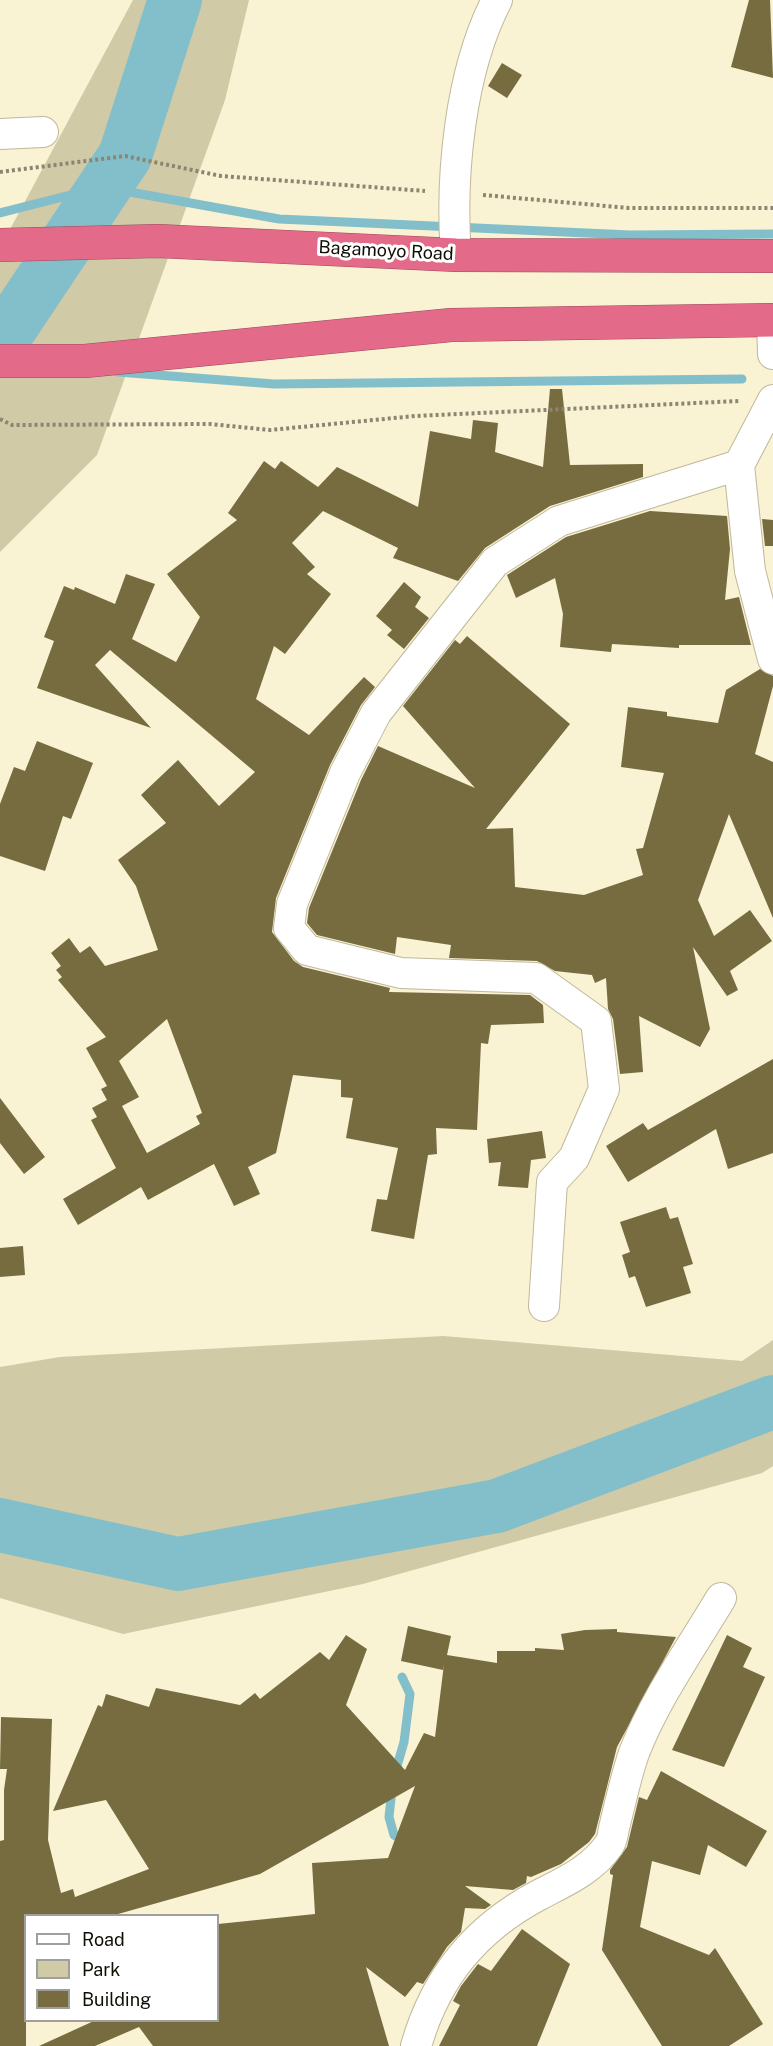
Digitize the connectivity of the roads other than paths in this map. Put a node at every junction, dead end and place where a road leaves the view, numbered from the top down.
1 (497, 0) edge
2 (43, 132) dead end
3 (0, 134) edge
4 (0, 245) edge
5 (456, 255) junction
6 (773, 256) edge
7 (772, 320) edge
8 (773, 354) edge
9 (0, 361) edge
10 (761, 400) edge
11 (739, 465) junction
12 (773, 658) edge
13 (544, 1306) dead end
14 (721, 1598) dead end
15 (416, 2046) edge

1 - 5 street
2 - 3 street
4 - 5 highway, Bagamoyo Road
5 - 6 highway, Bagamoyo Road
7 - 8 street
7 - 9 highway
10 - 11 street
11 - 12 street
11 - 13 street
14 - 15 street

